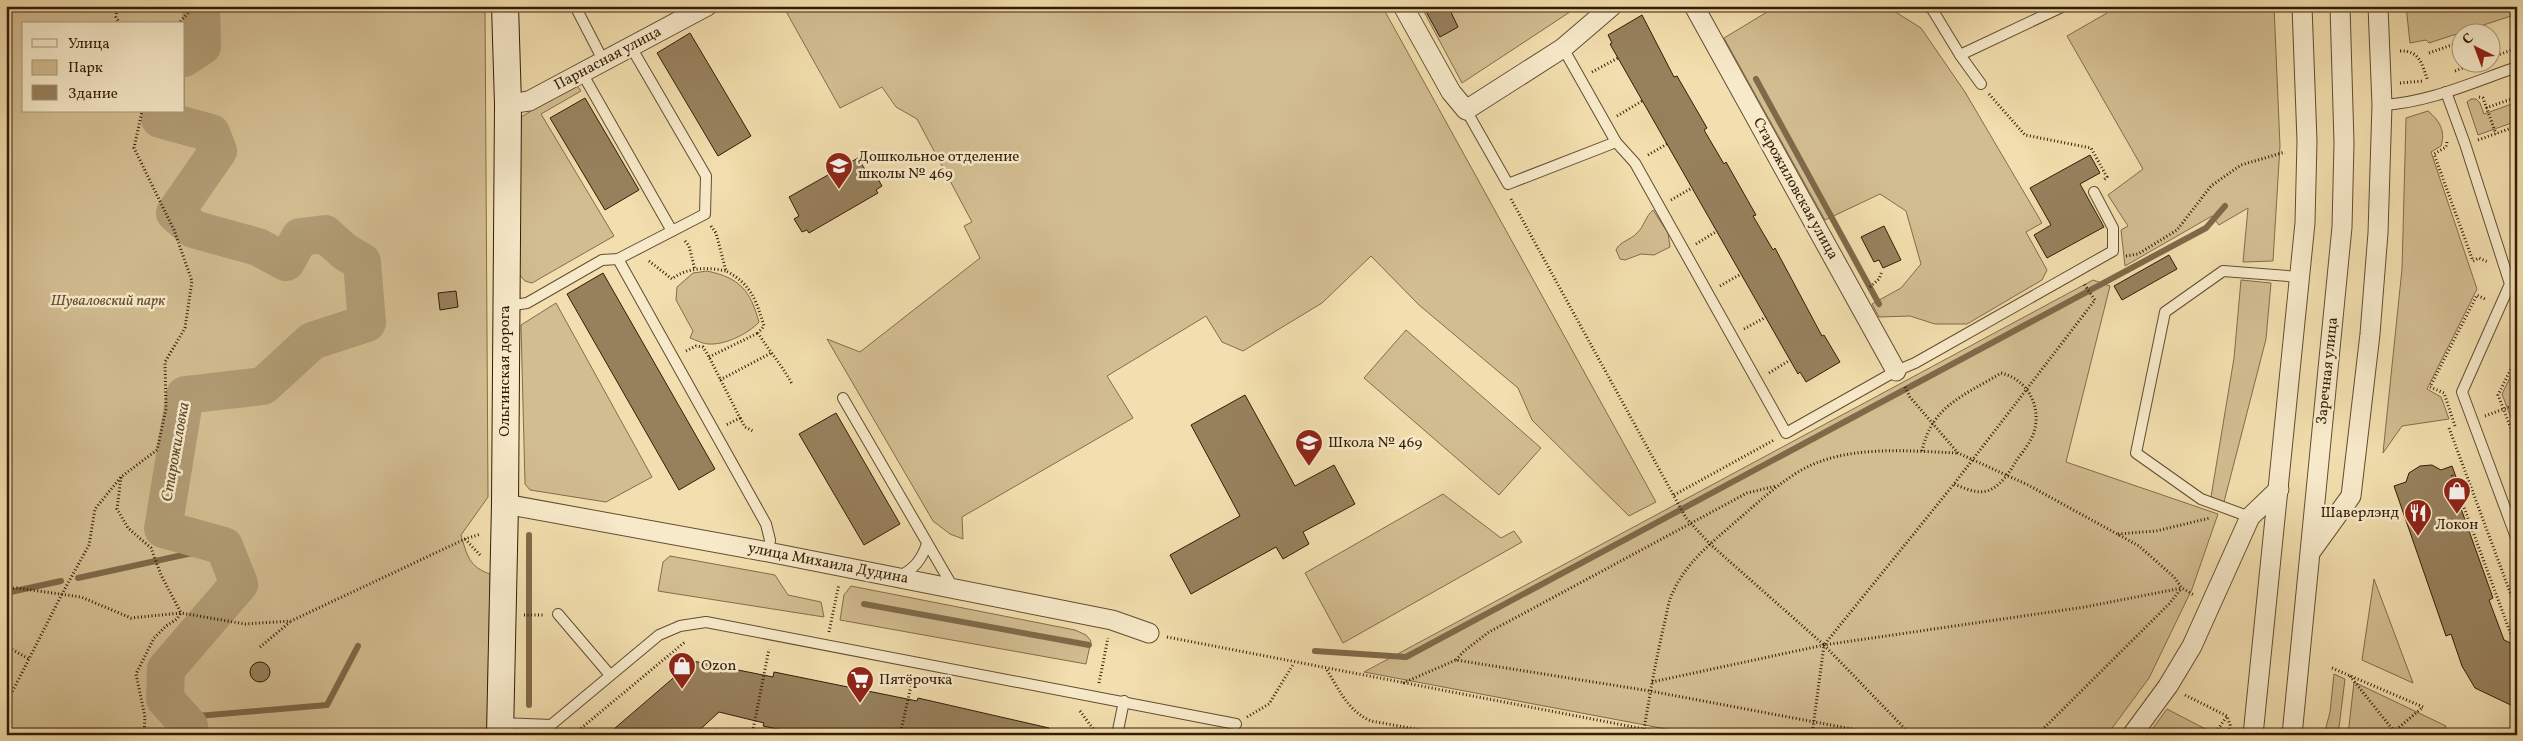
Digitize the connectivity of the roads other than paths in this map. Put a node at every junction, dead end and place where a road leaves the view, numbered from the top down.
1 (505, 6) edge
2 (575, 6) edge
3 (706, 6) edge
4 (1403, 6) edge
5 (1612, 6) edge
6 (1694, 6) edge
7 (1927, 6) edge
8 (2064, 6) edge
9 (2302, 6) edge
10 (2340, 6) edge
11 (2378, 6) edge
12 (631, 47) junction
13 (1563, 48) junction
14 (1960, 55) junction
15 (604, 62) junction
16 (2517, 67) edge
17 (582, 73) junction
18 (1981, 84) road end
19 (2446, 92) junction
20 (508, 104) junction
21 (2382, 104) junction
22 (1466, 110) junction
23 (1616, 142) junction
24 (2094, 192) road end
25 (673, 230) junction
26 (618, 259) junction
27 (2300, 277) junction
28 (2513, 282) edge
29 (506, 306) junction
30 (1900, 377) junction
31 (843, 398) dead end
32 (2279, 489) junction
33 (505, 504) junction
34 (2250, 517) junction
35 (2517, 540) edge
36 (927, 544) junction
37 (2311, 551) junction
38 (768, 552) junction
39 (896, 577) junction
40 (954, 590) junction
41 (558, 614) road end
42 (1149, 633) road end
43 (610, 675) junction
44 (1124, 701) junction
45 (1236, 724) road end
46 (500, 729) edge
47 (1117, 735) edge
48 (2132, 735) edge
49 (2253, 735) edge
50 (2292, 735) edge

1 - 20 street, Ольгинская дорога
2 - 15 lane
3 - 12 street, Парнасная улица
4 - 22 street
5 - 13 street
6 - 30 street, Старожиловская улица
7 - 14 lane
8 - 14 lane
9 - 27 street
10 - 37 street, Заречная улица
11 - 21 street
12 - 15 street, Парнасная улица
12 - 25 lane
13 - 22 street
13 - 23 lane
14 - 18 lane
15 - 17 street, Парнасная улица
16 - 19 lane
17 - 20 street, Парнасная улица
17 - 25 lane
19 - 21 lane
19 - 28 lane
20 - 29 street, Ольгинская дорога
21 - 37 street
22 - 23 lane
23 - 30 lane
24 - 30 lane
25 - 26 lane
26 - 29 lane
26 - 38 lane
27 - 32 street
27 - 34 lane
28 - 35 lane
29 - 33 street, Ольгинская дорога
31 - 36 lane
32 - 34 street
32 - 49 street
33 - 38 street, улица Михаила Дудина
33 - 46 street, Ольгинская дорога
34 - 48 street
36 - 39 lane
36 - 40 lane
37 - 50 street, Заречная улица
38 - 39 street, улица Михаила Дудина
39 - 40 street, улица Михаила Дудина
40 - 42 street, улица Михаила Дудина
41 - 43 lane
43 - 44 lane
43 - 46 lane
44 - 45 lane
44 - 47 lane

